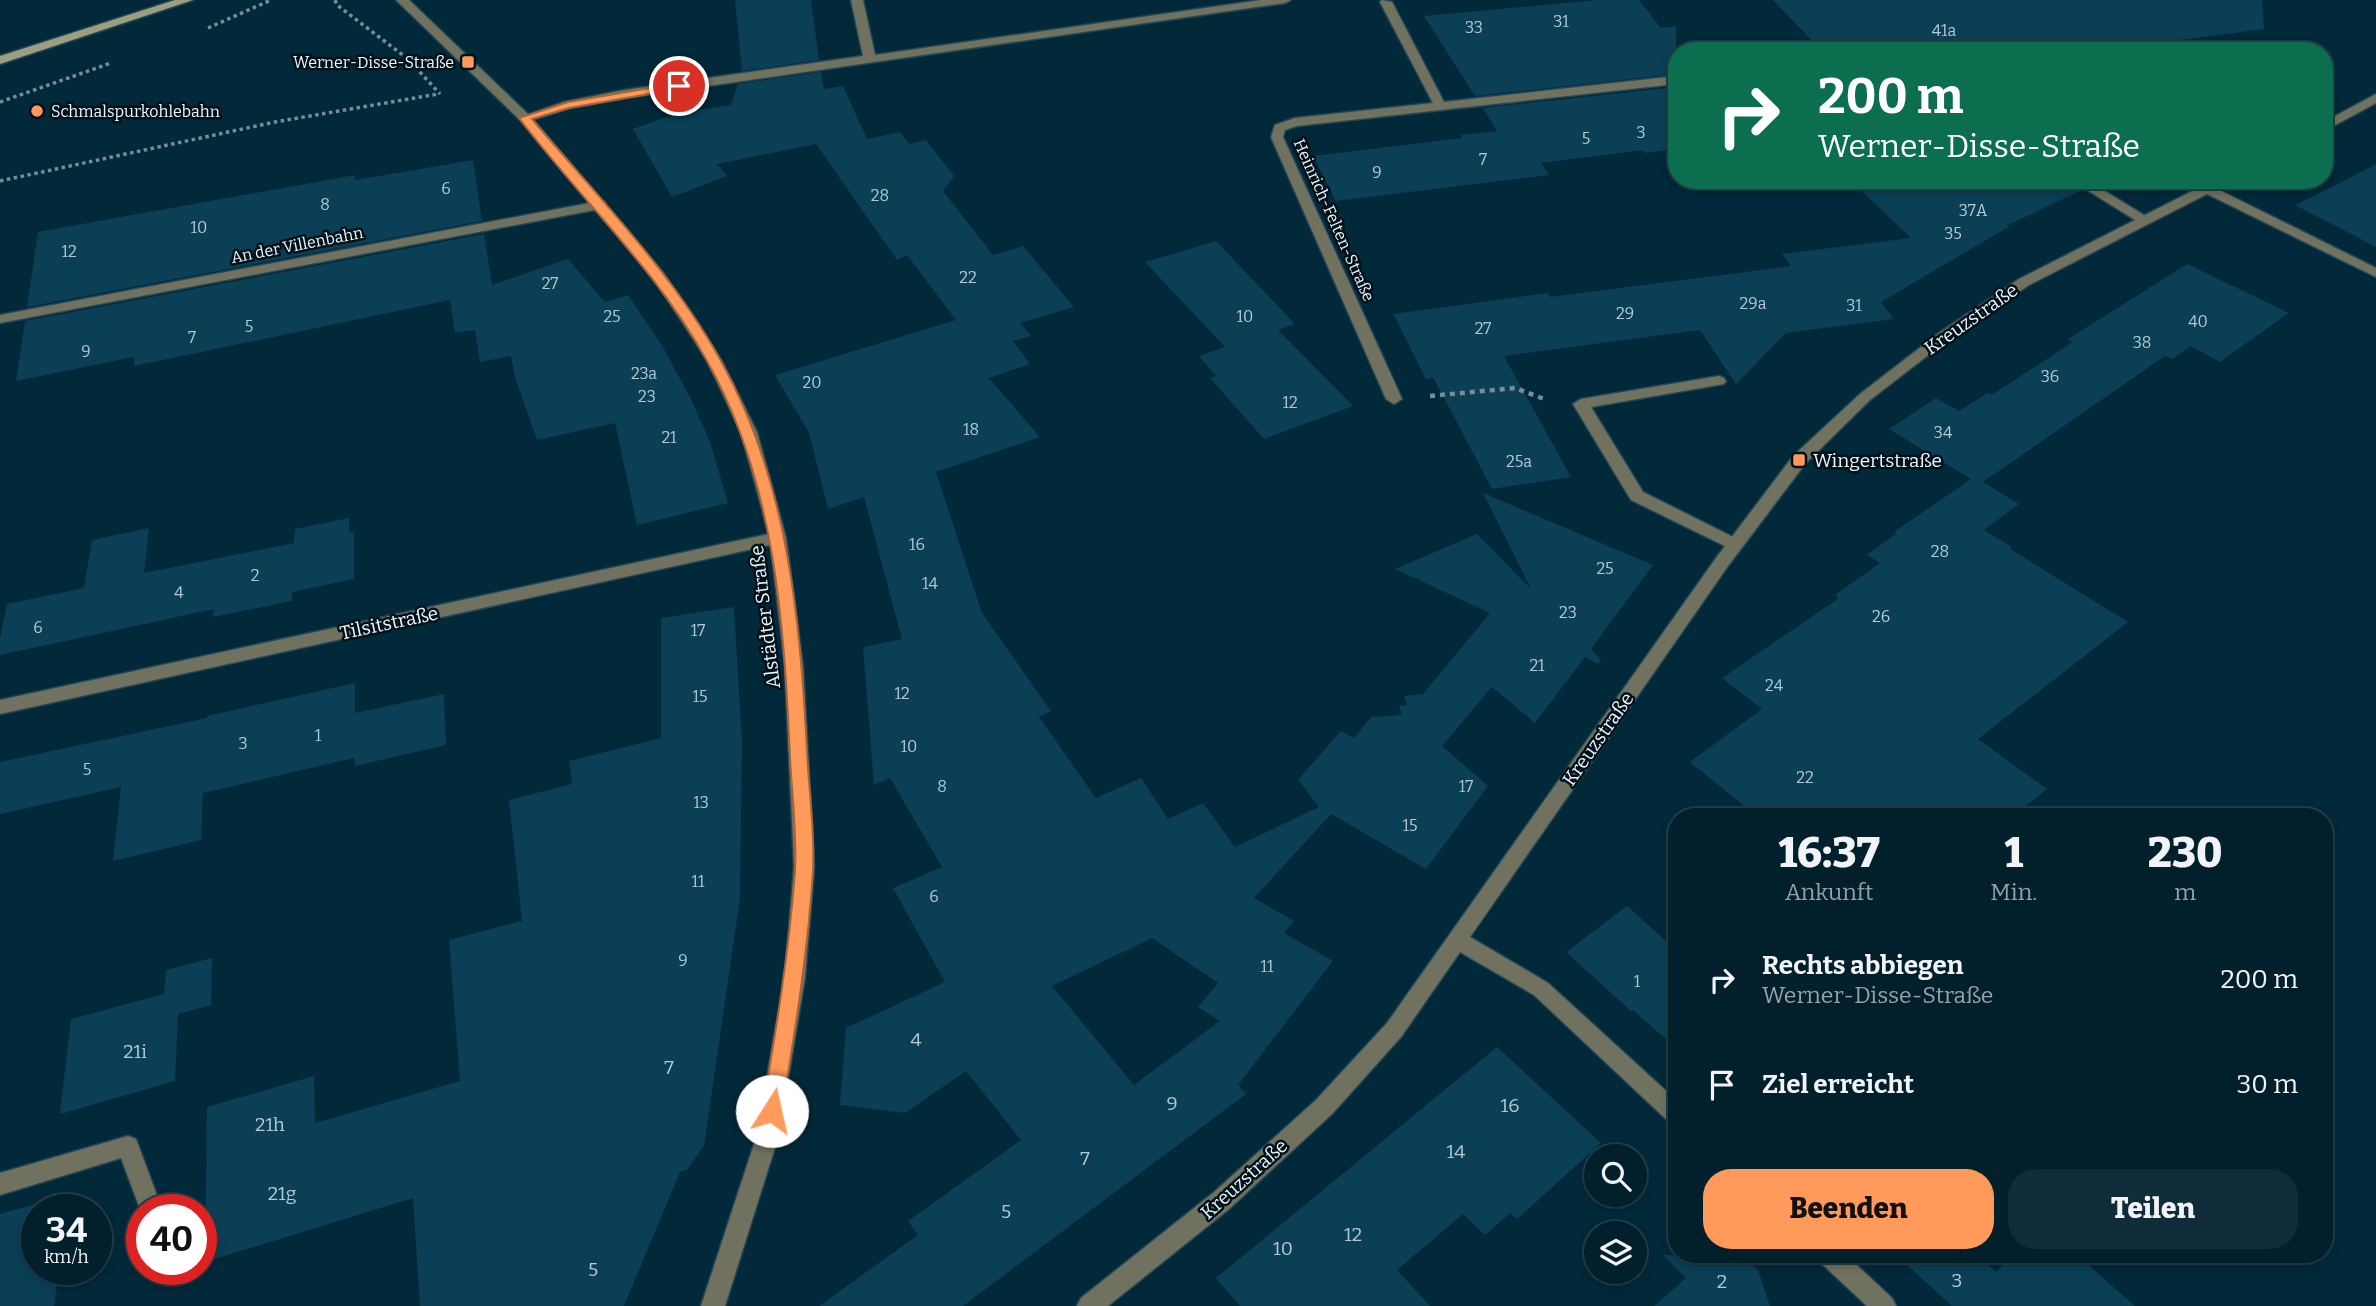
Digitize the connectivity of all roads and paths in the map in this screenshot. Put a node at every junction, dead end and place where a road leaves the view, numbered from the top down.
1 (187, 0) edge
2 (402, 0) edge
3 (857, 0) edge
4 (1285, 0) edge
5 (1386, 1) edge
6 (870, 59) junction
7 (0, 60) edge
8 (1668, 81) edge
9 (438, 94) dead end
10 (2376, 98) edge
11 (1440, 105) junction
12 (525, 118) junction
13 (2333, 122) edge
14 (0, 181) edge
15 (2092, 189) edge
16 (2208, 190) joint
17 (600, 205) junction
18 (2145, 220) junction
19 (2376, 273) edge
20 (0, 319) edge
21 (1719, 381) dead end
22 (1394, 399) joint
23 (1550, 409) dead end
24 (778, 538) junction
25 (1735, 545) junction
26 (0, 707) edge
27 (1458, 940) junction
28 (1668, 1107) edge
29 (0, 1184) edge
30 (146, 1194) edge
31 (1838, 1263) edge
32 (713, 1306) edge
33 (1089, 1306) edge
34 (1885, 1306) edge

1 - 7 main road
2 - 12 street, Alstädter Straße
3 - 6 street
4 - 6 street
5 - 11 street
6 - 12 street
8 - 11 street, Heinrich-Felten-Straße
9 - 14 path
10 - 13 street
11 - 22 street, Heinrich-Felten-Straße
12 - 17 street, Alstädter Straße
15 - 18 street
16 - 18 street, Kreuzstraße
16 - 19 street
17 - 20 street, An der Villenbahn
17 - 24 street, Alstädter Straße
18 - 25 street, Kreuzstraße
21 - 25 street
22 - 23 path
24 - 26 street, Tilsitstraße
24 - 32 street, Alstädter Straße
25 - 27 street, Kreuzstraße
27 - 28 street
27 - 33 street, Kreuzstraße
29 - 30 street
31 - 34 street

